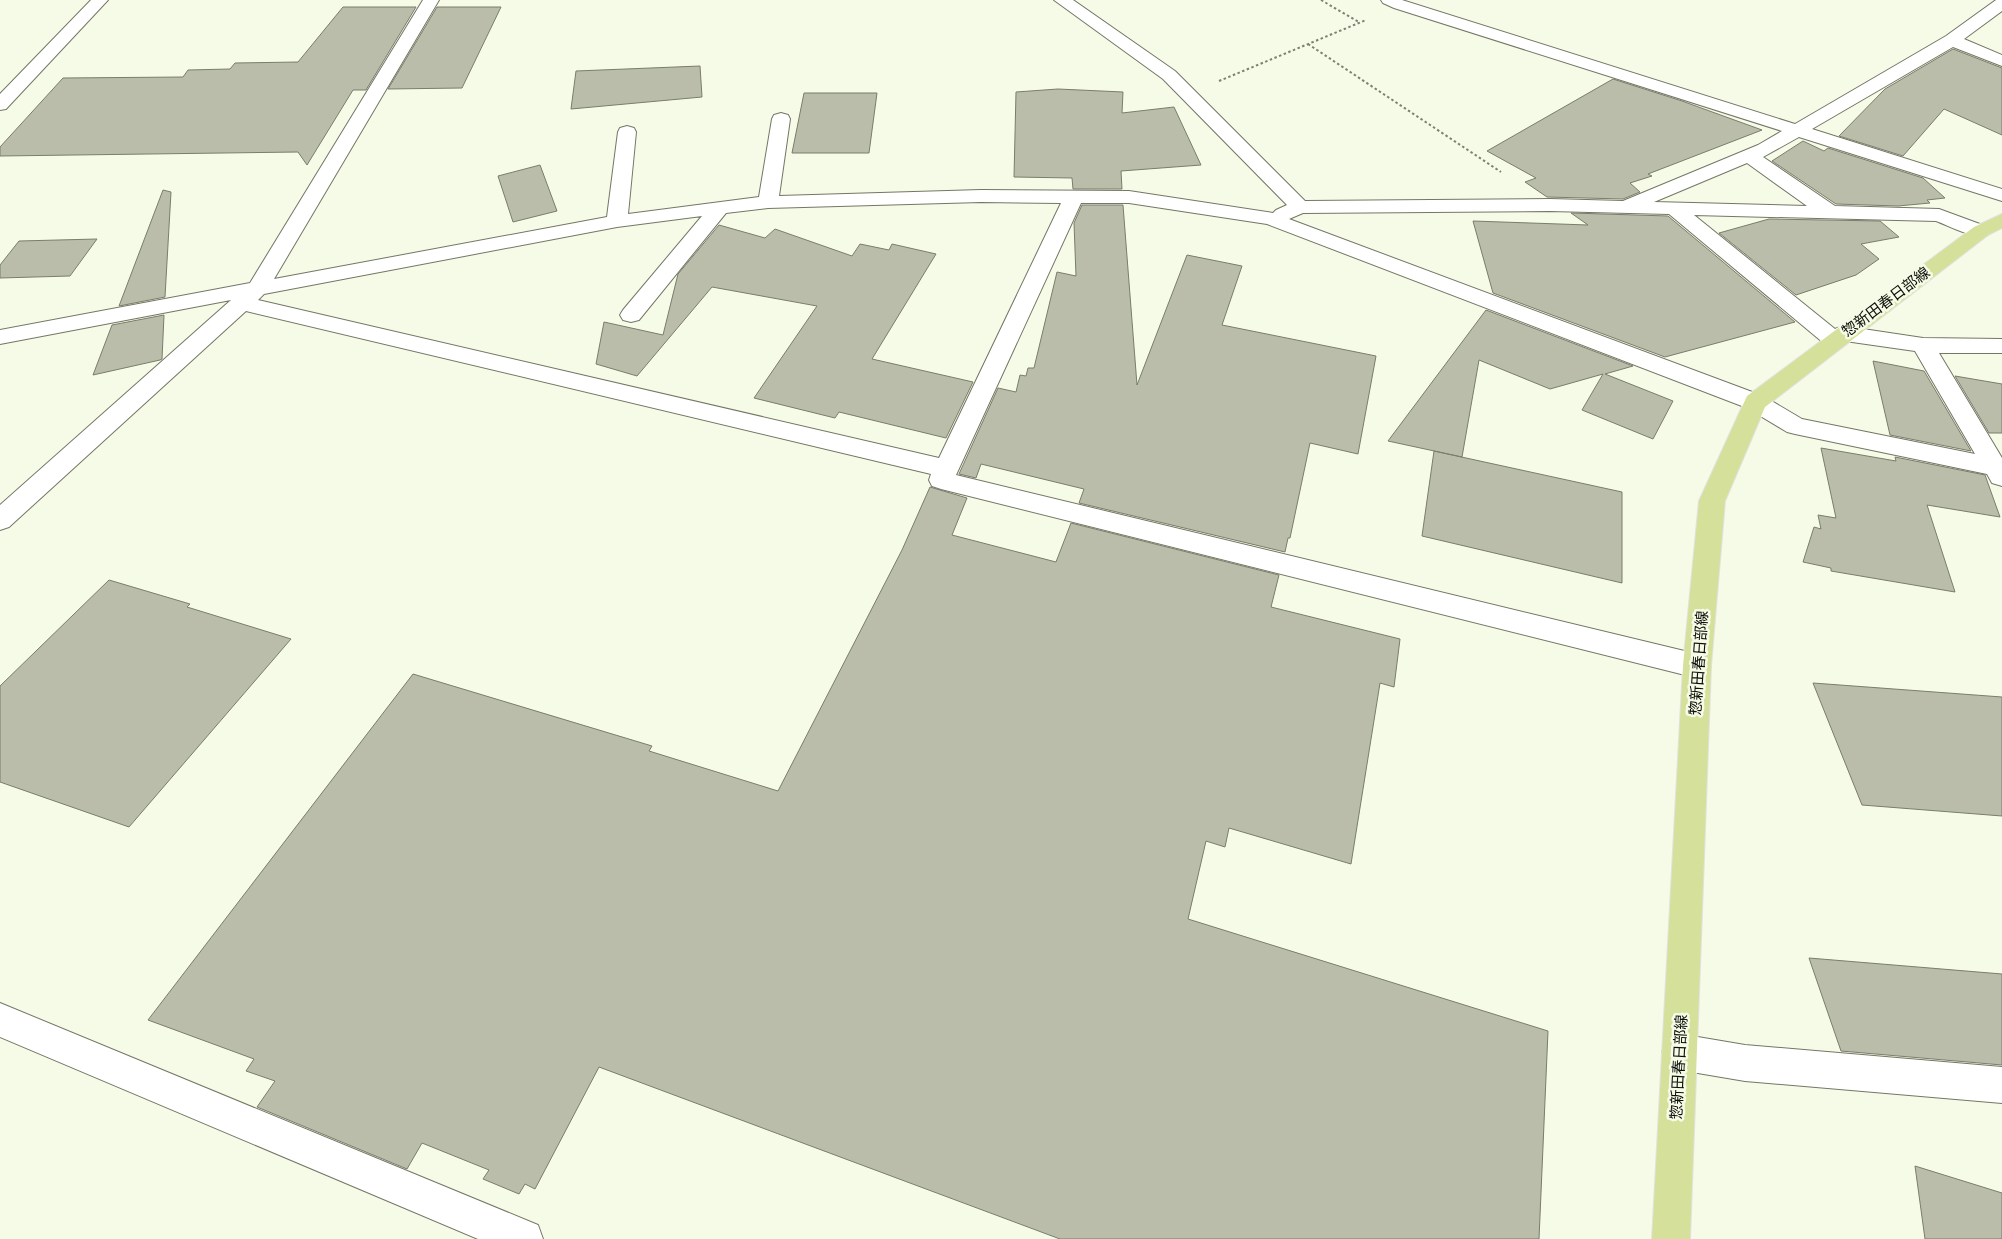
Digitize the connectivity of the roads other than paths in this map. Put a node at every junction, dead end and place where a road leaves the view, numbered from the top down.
1 (100, 0) edge
2 (431, 0) edge
3 (1062, 0) edge
4 (1394, 3) edge
5 (2002, 3) edge
6 (1952, 40) junction
7 (2002, 61) edge
8 (0, 105) edge
9 (781, 119) dead end
10 (1795, 130) junction
11 (627, 132) dead end
12 (1748, 155) junction
13 (2002, 195) edge
14 (1074, 196) junction
15 (768, 202) junction
16 (1300, 207) junction
17 (720, 208) junction
18 (1622, 208) junction
19 (1676, 210) junction
20 (1831, 213) junction
21 (1271, 219) junction
22 (617, 221) junction
23 (1991, 225) edge
24 (250, 296) junction
25 (631, 316) dead end
26 (0, 337) edge
27 (1839, 337) junction
28 (1923, 345) junction
29 (2002, 346) edge
30 (1755, 402) junction
31 (947, 469) junction
32 (1999, 472) edge
33 (0, 520) edge
34 (1697, 666) junction
35 (0, 1020) edge
36 (1680, 1052) junction
37 (2002, 1085) edge
38 (524, 1239) edge
39 (1671, 1239) edge

1 - 8 street
2 - 24 street
3 - 16 street
4 - 10 street
5 - 6 street
6 - 7 street
6 - 10 street
9 - 15 street
10 - 12 street
10 - 13 street
11 - 22 street
12 - 18 street
12 - 20 street
14 - 15 street
14 - 21 street
14 - 31 street
15 - 17 street
16 - 18 street
16 - 21 street
17 - 22 street
17 - 25 street
18 - 19 street
19 - 20 street
19 - 27 street
20 - 23 street
21 - 30 street
22 - 24 street
23 - 27 main road, 惣新田春日部線
24 - 26 street
24 - 31 street
24 - 33 street
27 - 28 street
27 - 30 main road, 惣新田春日部線
28 - 29 street
28 - 32 street
30 - 32 street
30 - 34 main road, 惣新田春日部線
31 - 34 street
34 - 36 main road, 惣新田春日部線
35 - 38 street
36 - 37 street
36 - 39 main road, 惣新田春日部線

